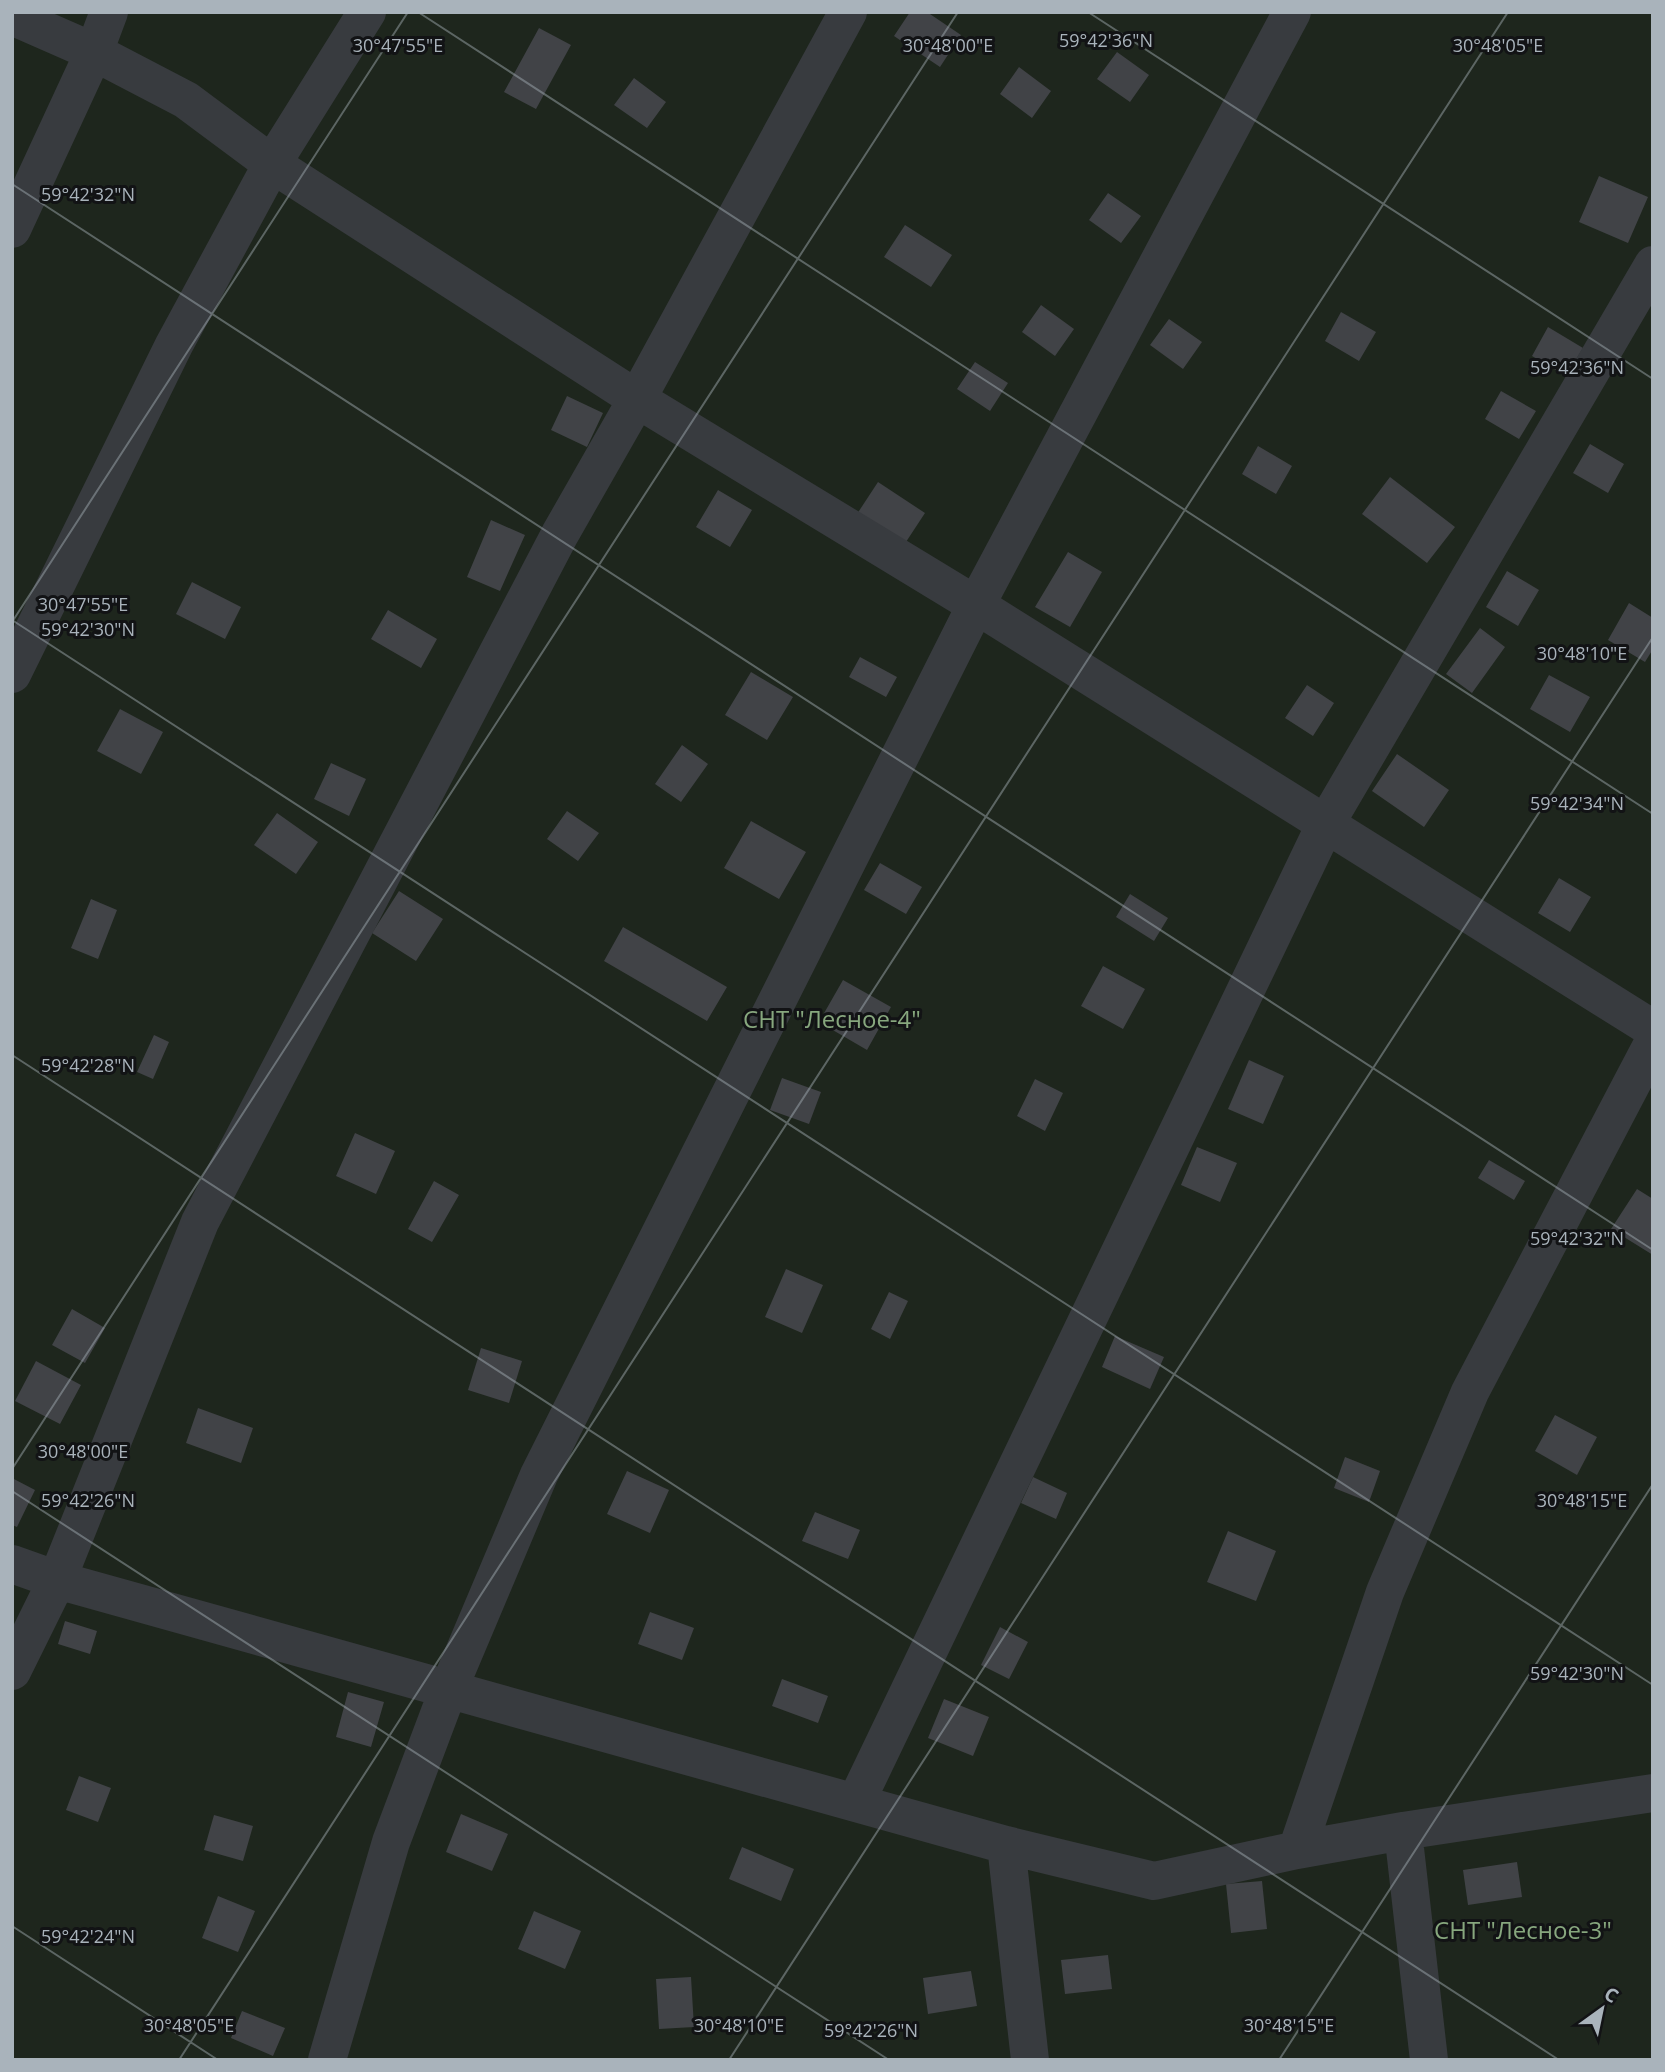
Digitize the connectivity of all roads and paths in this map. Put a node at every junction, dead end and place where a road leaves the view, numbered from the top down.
1 (109, 12) edge
2 (367, 12) edge
3 (848, 12) edge
4 (1292, 12) edge
5 (12, 16) edge
6 (94, 52) junction
7 (272, 164) junction
8 (12, 229) edge
9 (1653, 265) edge
10 (637, 399) junction
11 (976, 605) junction
12 (12, 674) edge
13 (1325, 825) junction
14 (1653, 1029) edge
15 (1653, 1044) edge
16 (12, 1564) edge
17 (57, 1580) junction
18 (12, 1671) edge
19 (449, 1688) junction
20 (1653, 1793) edge
21 (856, 1802) junction
22 (1403, 1831) junction
23 (1006, 1845) junction
24 (1297, 1850) junction
25 (327, 2060) edge
26 (1030, 2060) edge
27 (1429, 2060) edge

1 - 6 street
2 - 7 street
3 - 10 street
4 - 11 street
5 - 6 street
6 - 7 street
6 - 8 street
7 - 10 street
7 - 12 street
9 - 13 street
10 - 11 street
10 - 17 street
11 - 13 street
11 - 19 street
13 - 14 street
13 - 21 street
15 - 24 street
16 - 17 street
17 - 18 street
17 - 19 street
19 - 21 street
19 - 25 street
20 - 22 street
21 - 23 street
22 - 24 street
22 - 27 street
23 - 24 street
23 - 26 street

